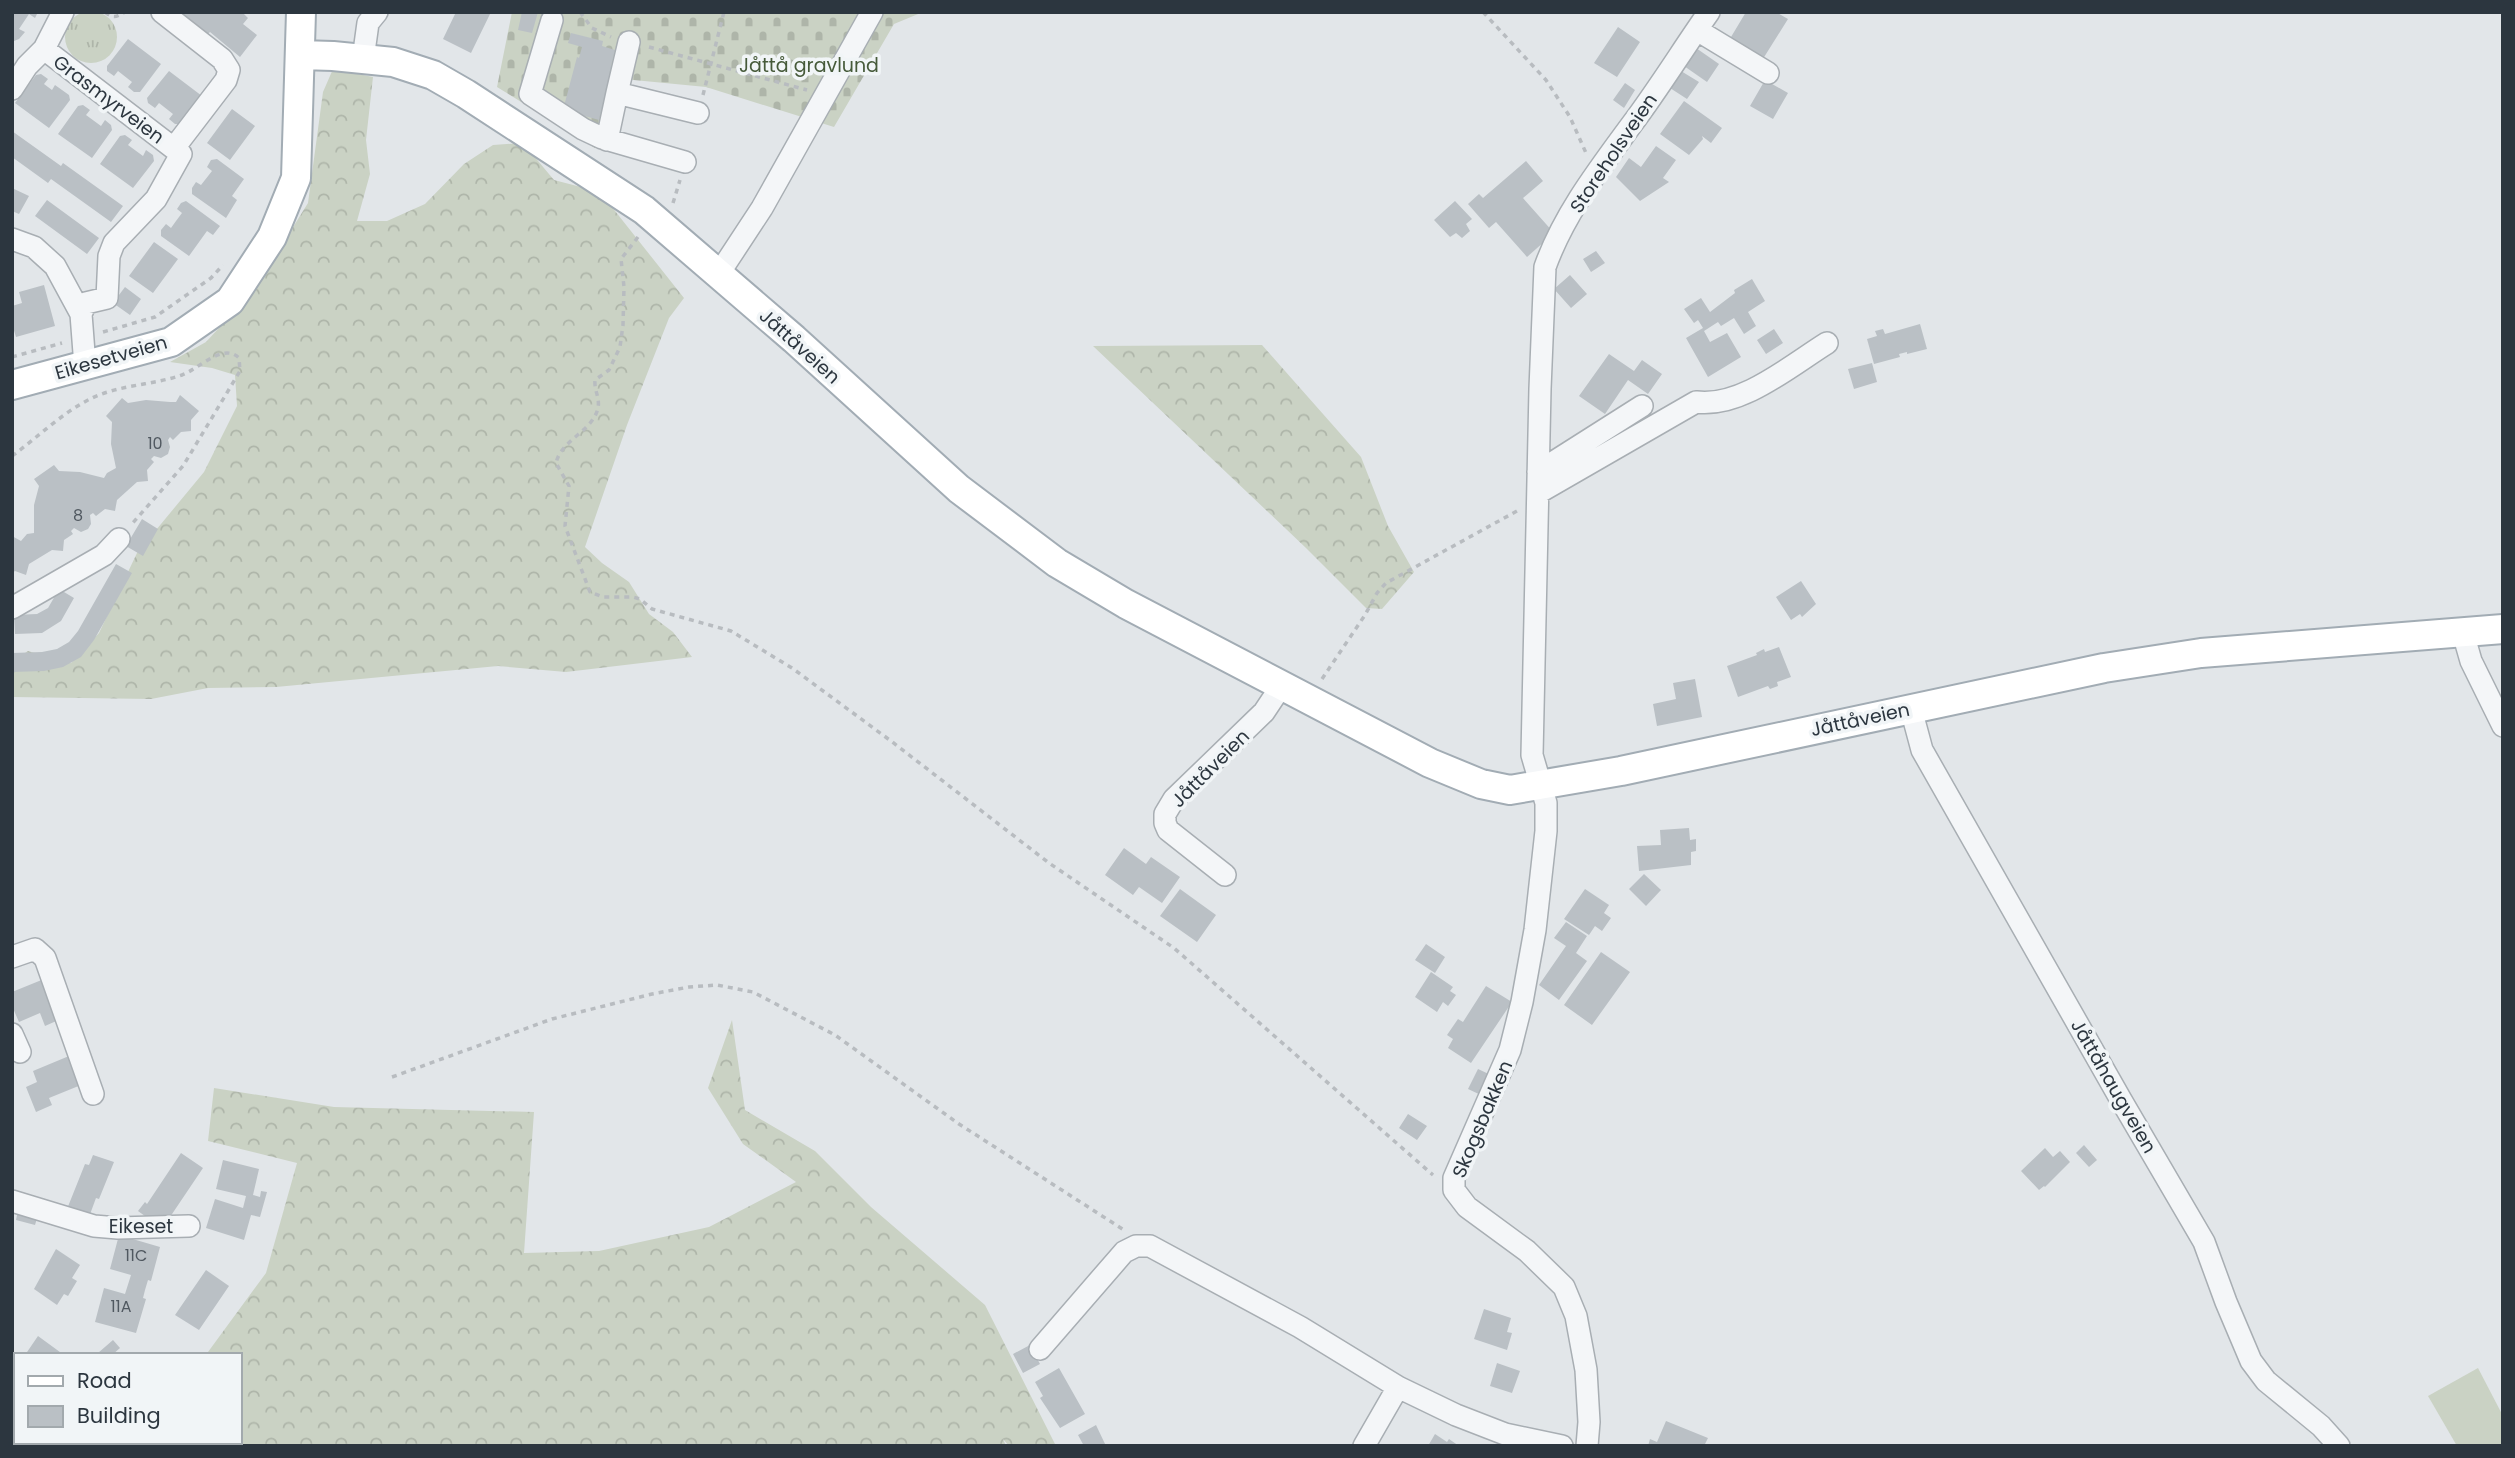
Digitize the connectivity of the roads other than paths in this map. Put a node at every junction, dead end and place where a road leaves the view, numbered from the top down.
1 (63, 12) edge
2 (162, 12) edge
3 (301, 12) edge
4 (377, 12) edge
5 (872, 12) edge
6 (1709, 12) edge
7 (552, 20) dead end
8 (1697, 30) junction
9 (629, 42) road end
10 (44, 49) junction
11 (300, 55) junction
12 (363, 59) junction
13 (1768, 73) dead end
14 (12, 89) edge
15 (617, 93) junction
16 (698, 113) dead end
17 (607, 139) junction
18 (174, 148) junction
19 (685, 162) dead end
20 (12, 239) edge
21 (718, 275) junction
22 (81, 314) junction
23 (1827, 343) dead end
24 (85, 366) junction
25 (12, 385) edge
26 (1642, 406) dead end
27 (1538, 489) junction
28 (119, 539) road end
29 (12, 608) edge
30 (2503, 629) edge
31 (2463, 633) junction
32 (1282, 685) junction
33 (1911, 709) junction
34 (2503, 726) edge
35 (1540, 784) junction
36 (1225, 875) dead end
37 (12, 957) edge
38 (93, 1094) dead end
39 (12, 1201) edge
40 (189, 1226) dead end
41 (1040, 1349) dead end
42 (1398, 1387) junction
43 (1364, 1446) edge
44 (1562, 1446) edge
45 (1587, 1446) edge
46 (2339, 1446) edge

1 - 10 street, Grasmyrveien
2 - 18 street
3 - 11 main road, Eikesetveien
4 - 12 street
5 - 21 street
6 - 8 street, Storeholsveien
7 - 17 street
8 - 13 street
8 - 27 street, Storeholsveien
9 - 15 street
10 - 14 street, Grasmyrveien
10 - 18 street, Grasmyrveien
11 - 12 main road, Jåttåveien
11 - 24 main road, Eikesetveien
12 - 21 main road, Jåttåveien
15 - 16 street
15 - 17 street
17 - 19 street
18 - 22 street, Grasmyrveien
20 - 22 street
21 - 32 main road, Jåttåveien
22 - 24 street
23 - 27 street
24 - 25 main road, Eikesetveien
26 - 27 street
27 - 35 street, Storeholsveien
28 - 29 street
30 - 31 main road, Jåttåveien
31 - 33 main road, Jåttåveien
31 - 34 street
32 - 35 main road, Jåttåveien
32 - 36 street, Jåttåveien
33 - 35 main road, Jåttåveien
33 - 46 street, Jåttåhaugveien
35 - 45 street, Skogsbakken
37 - 38 street
39 - 40 street, Eikeset
41 - 42 street
42 - 43 street
42 - 44 street

